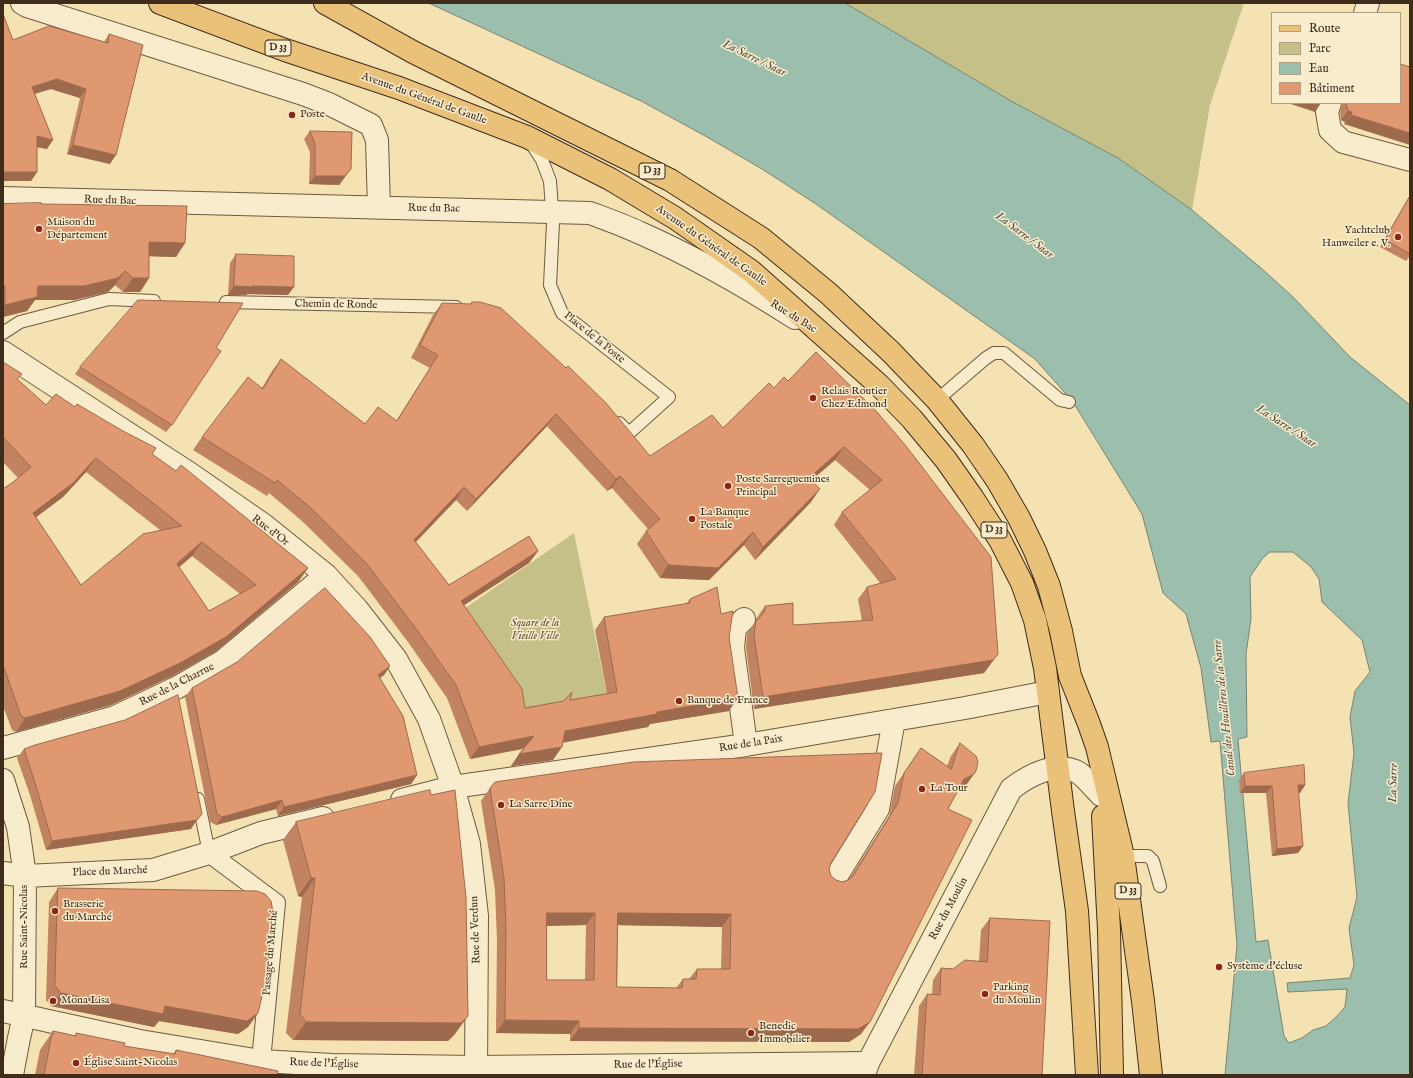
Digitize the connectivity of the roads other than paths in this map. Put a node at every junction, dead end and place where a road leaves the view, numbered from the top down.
1 (22, 3) edge
2 (160, 3) edge
3 (325, 3) edge
4 (1330, 104) edge
5 (527, 137) junction
6 (1410, 160) edge
7 (3, 198) edge
8 (379, 208) junction
9 (551, 212) junction
10 (164, 301) edge
11 (211, 302) edge
12 (465, 307) edge
13 (3, 333) edge
14 (833, 342) junction
15 (3, 352) edge
16 (937, 400) junction
17 (1069, 402) dead end
18 (612, 416) edge
19 (326, 575) junction
20 (744, 619) dead end
21 (1048, 692) junction
22 (894, 720) junction
23 (746, 745) junction
24 (3, 748) edge
25 (1099, 757) junction
26 (1058, 768) junction
27 (3, 780) edge
28 (195, 786) edge
29 (453, 788) junction
30 (1101, 795) junction
31 (384, 804) edge
32 (345, 813) edge
33 (209, 853) junction
34 (1123, 856) junction
35 (3, 873) edge
36 (25, 876) junction
37 (832, 882) edge
38 (1160, 886) dead end
39 (3, 1011) edge
40 (24, 1016) junction
41 (261, 1061) junction
42 (866, 1069) edge
43 (475, 1071) edge
44 (12, 1075) edge
45 (1087, 1075) edge
46 (1112, 1075) edge
47 (1152, 1075) edge

1 - 8 street
2 - 5 main road, Avenue du Général de Gaulle / D 33
3 - 16 main road, D 33
4 - 6 street
5 - 9 lane, Place de la Poste
5 - 14 main road, Avenue du Général de Gaulle / D 33
7 - 8 street, Rue du Bac
8 - 9 street, Rue du Bac
9 - 14 street, Rue du Bac
9 - 18 lane, Place de la Poste
10 - 13 lane
11 - 12 lane, Chemin de Ronde
14 - 21 main road, Avenue du Général de Gaulle / D 33
15 - 19 street, Rue d'Or
16 - 17 lane
16 - 25 main road, D 33
19 - 24 street, Rue de la Charrue
19 - 29 street, Rue d'Or
20 - 23 street
21 - 22 street, Rue de la Paix
21 - 26 main road, Avenue du Général de Gaulle / D 33
22 - 23 street, Rue de la Paix
22 - 37 street
23 - 29 street, Rue de la Paix
25 - 30 main road, D 33
25 - 34 main road, D 33
26 - 30 street
26 - 42 street, Rue du Moulin
26 - 45 main road, D 33
27 - 36 street, Rue Saint-Nicolas
28 - 33 lane
29 - 31 street, Rue de la Paix
29 - 43 street, Rue de Verdun
30 - 46 main road, D 33
32 - 33 street, Place du Marché
33 - 36 street, Place du Marché
33 - 41 street, Passage du Marché
34 - 38 lane
34 - 47 main road, D 33
35 - 36 street, Place du Marché
36 - 40 street, Rue Saint-Nicolas
39 - 40 street, Rue de l'Église
40 - 41 street, Rue de l'Église
40 - 44 street, Rue Saint-Nicolas
41 - 43 street, Rue de l'Église
42 - 43 street, Rue de l'Église

